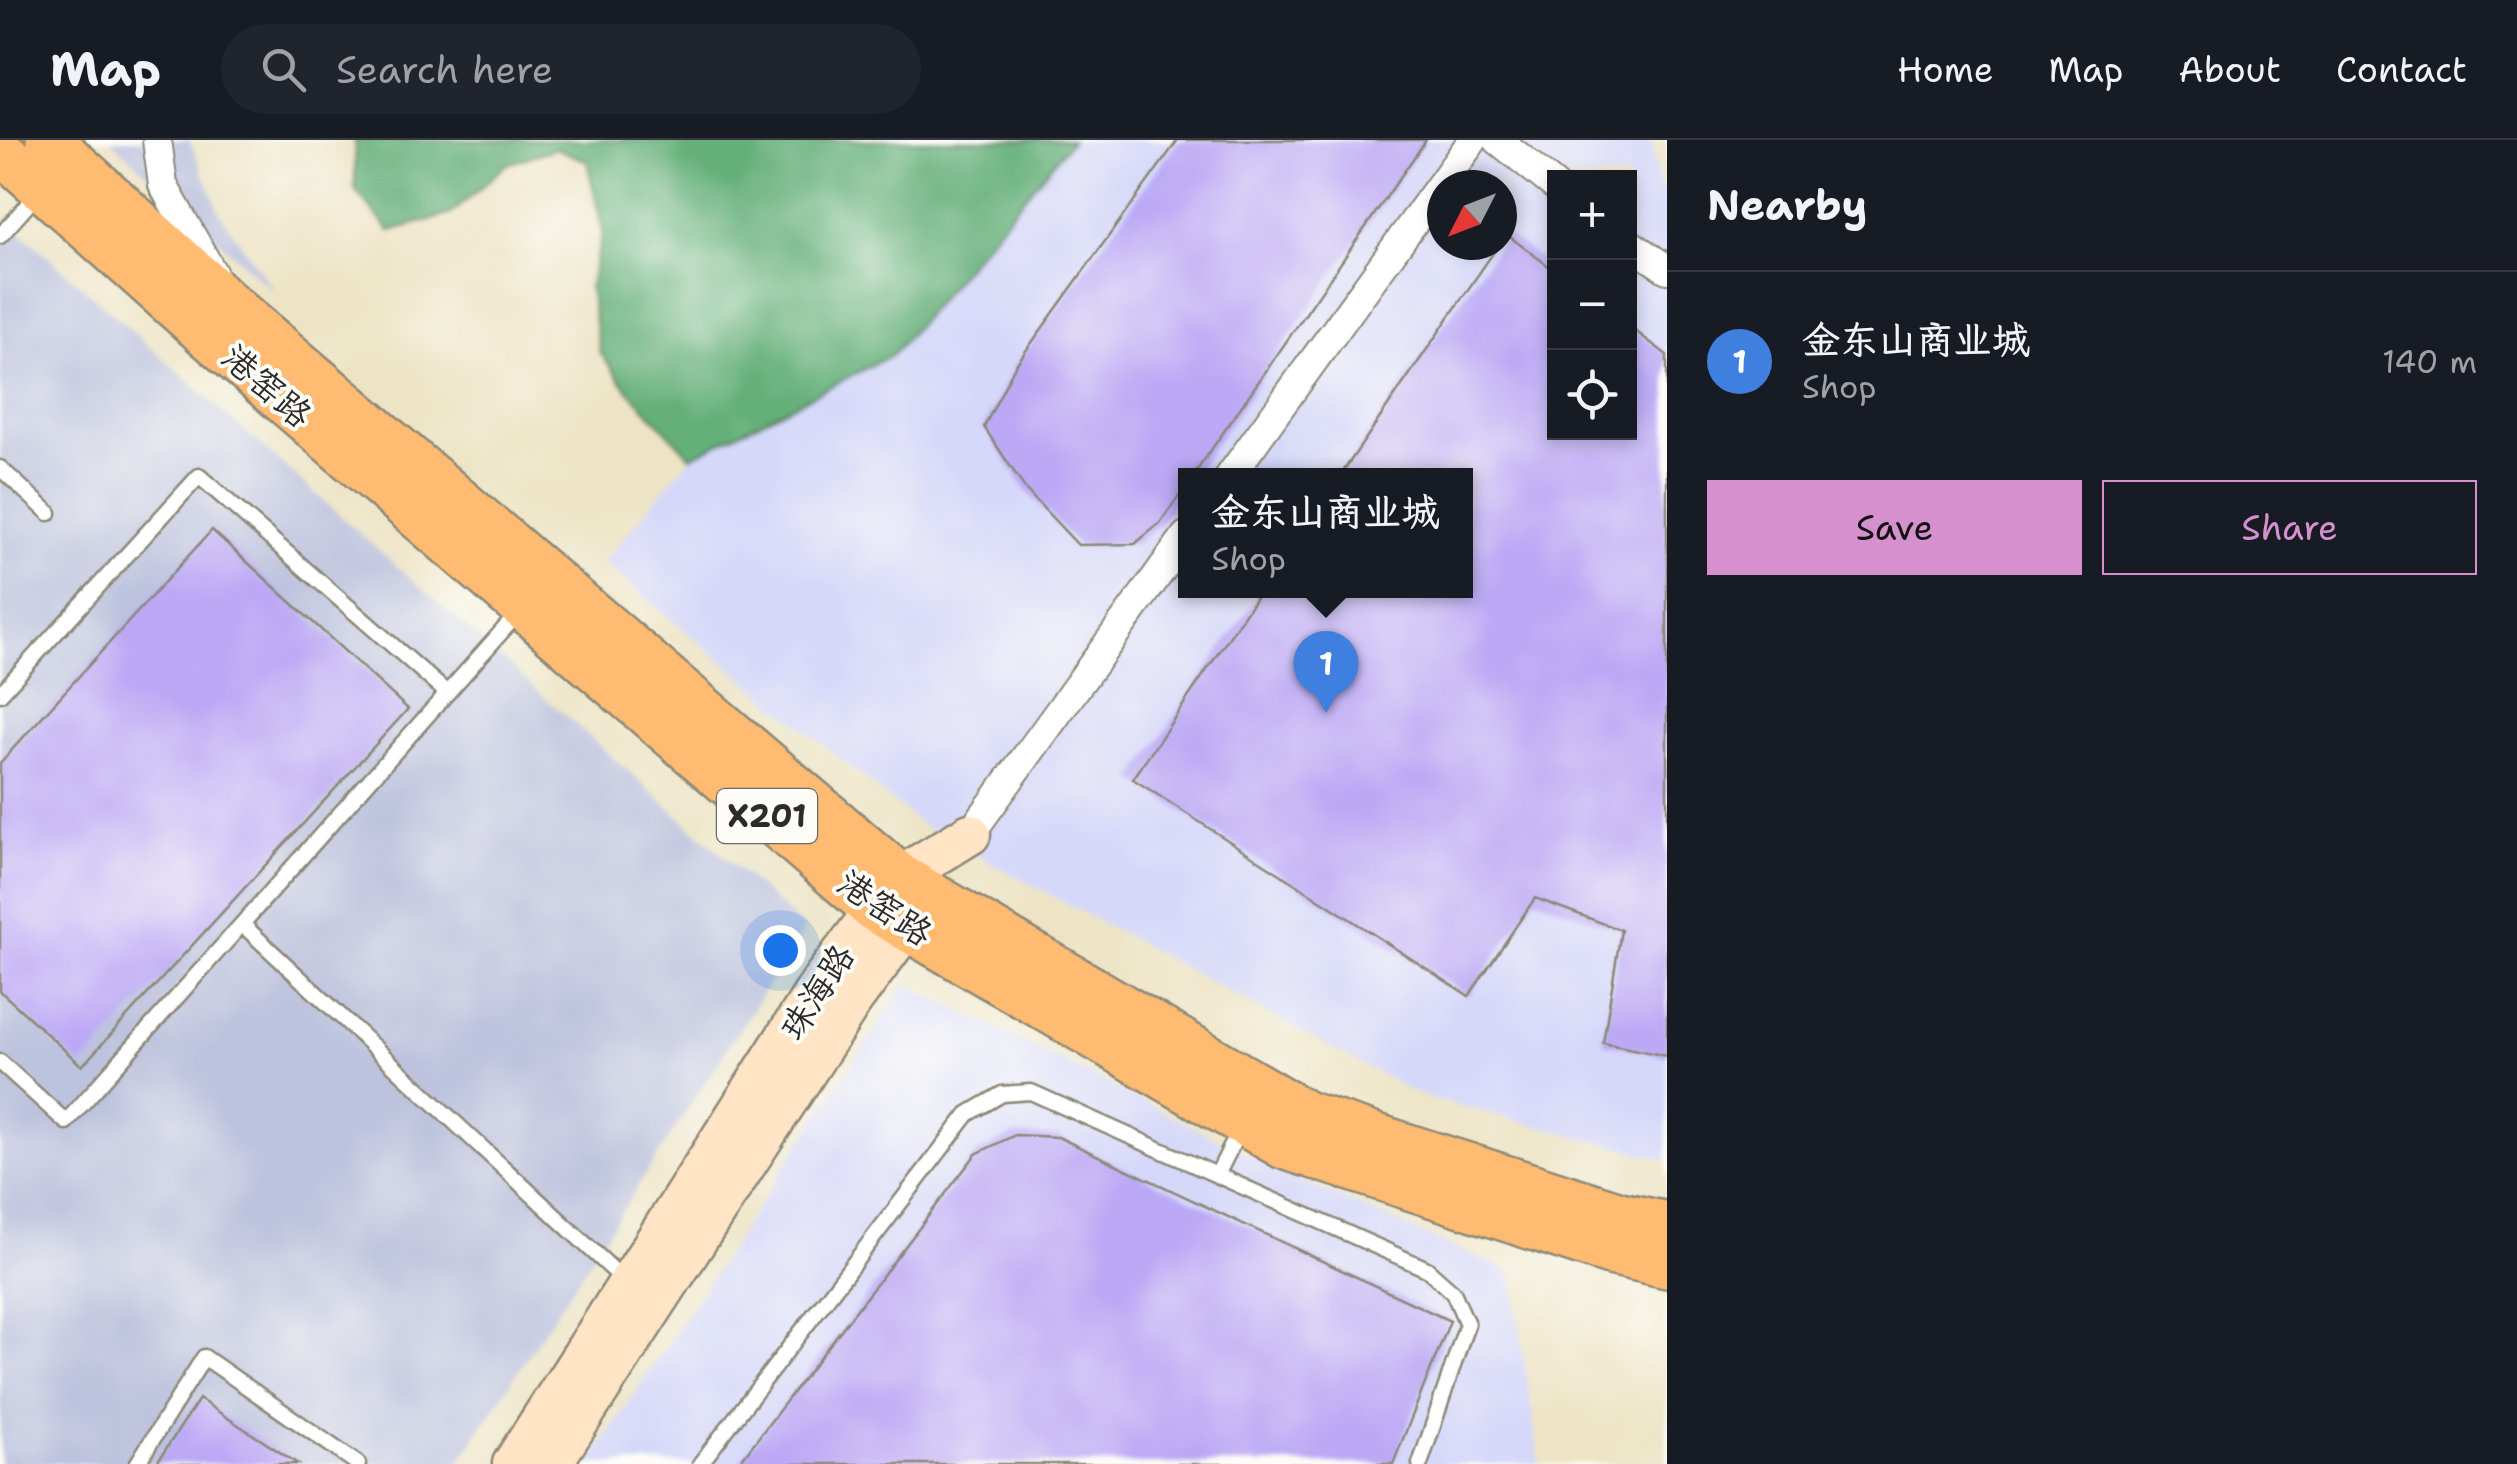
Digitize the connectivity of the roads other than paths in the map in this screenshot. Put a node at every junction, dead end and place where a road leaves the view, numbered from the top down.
1 (49, 140) edge
2 (157, 140) edge
3 (1473, 140) edge
4 (1498, 140) edge
5 (0, 150) edge
6 (1547, 179) edge
7 (43, 188) junction
8 (0, 236) edge
9 (1637, 249) edge
10 (1667, 269) edge
11 (231, 306) junction
12 (0, 468) edge
13 (1236, 468) edge
14 (49, 513) dead end
15 (1178, 547) edge
16 (524, 606) junction
17 (447, 693) junction
18 (0, 694) edge
19 (970, 834) joint
20 (902, 901) junction
21 (243, 925) junction
22 (0, 1062) edge
23 (1243, 1122) junction
24 (1218, 1175) junction
25 (1667, 1226) edge
26 (1667, 1265) edge
27 (630, 1286) junction
28 (136, 1464) edge
29 (358, 1464) edge
30 (513, 1464) edge
31 (551, 1464) edge
32 (700, 1464) edge
33 (1420, 1464) edge

1 - 11 main road, 港窑路 / X201
2 - 11 street
3 - 13 street
4 - 6 street
5 - 7 main road, 港窑路 / X201
7 - 8 lane
7 - 16 main road, 港窑路 / X201
9 - 10 street
11 - 20 main road, 港窑路 / X201
12 - 14 lane
15 - 19 street
16 - 17 lane
16 - 20 main road, 港窑路 / X201
17 - 18 lane
17 - 21 lane
19 - 20 main road, 珠海路
20 - 23 main road, 港窑路 / X201
20 - 25 main road, 港窑路 / X201
20 - 27 main road, 珠海路
20 - 31 main road, 珠海路
21 - 22 lane
21 - 27 lane
23 - 24 lane
23 - 26 main road, 港窑路 / X201
24 - 32 lane
24 - 33 lane
27 - 30 main road, 珠海路
28 - 29 lane

